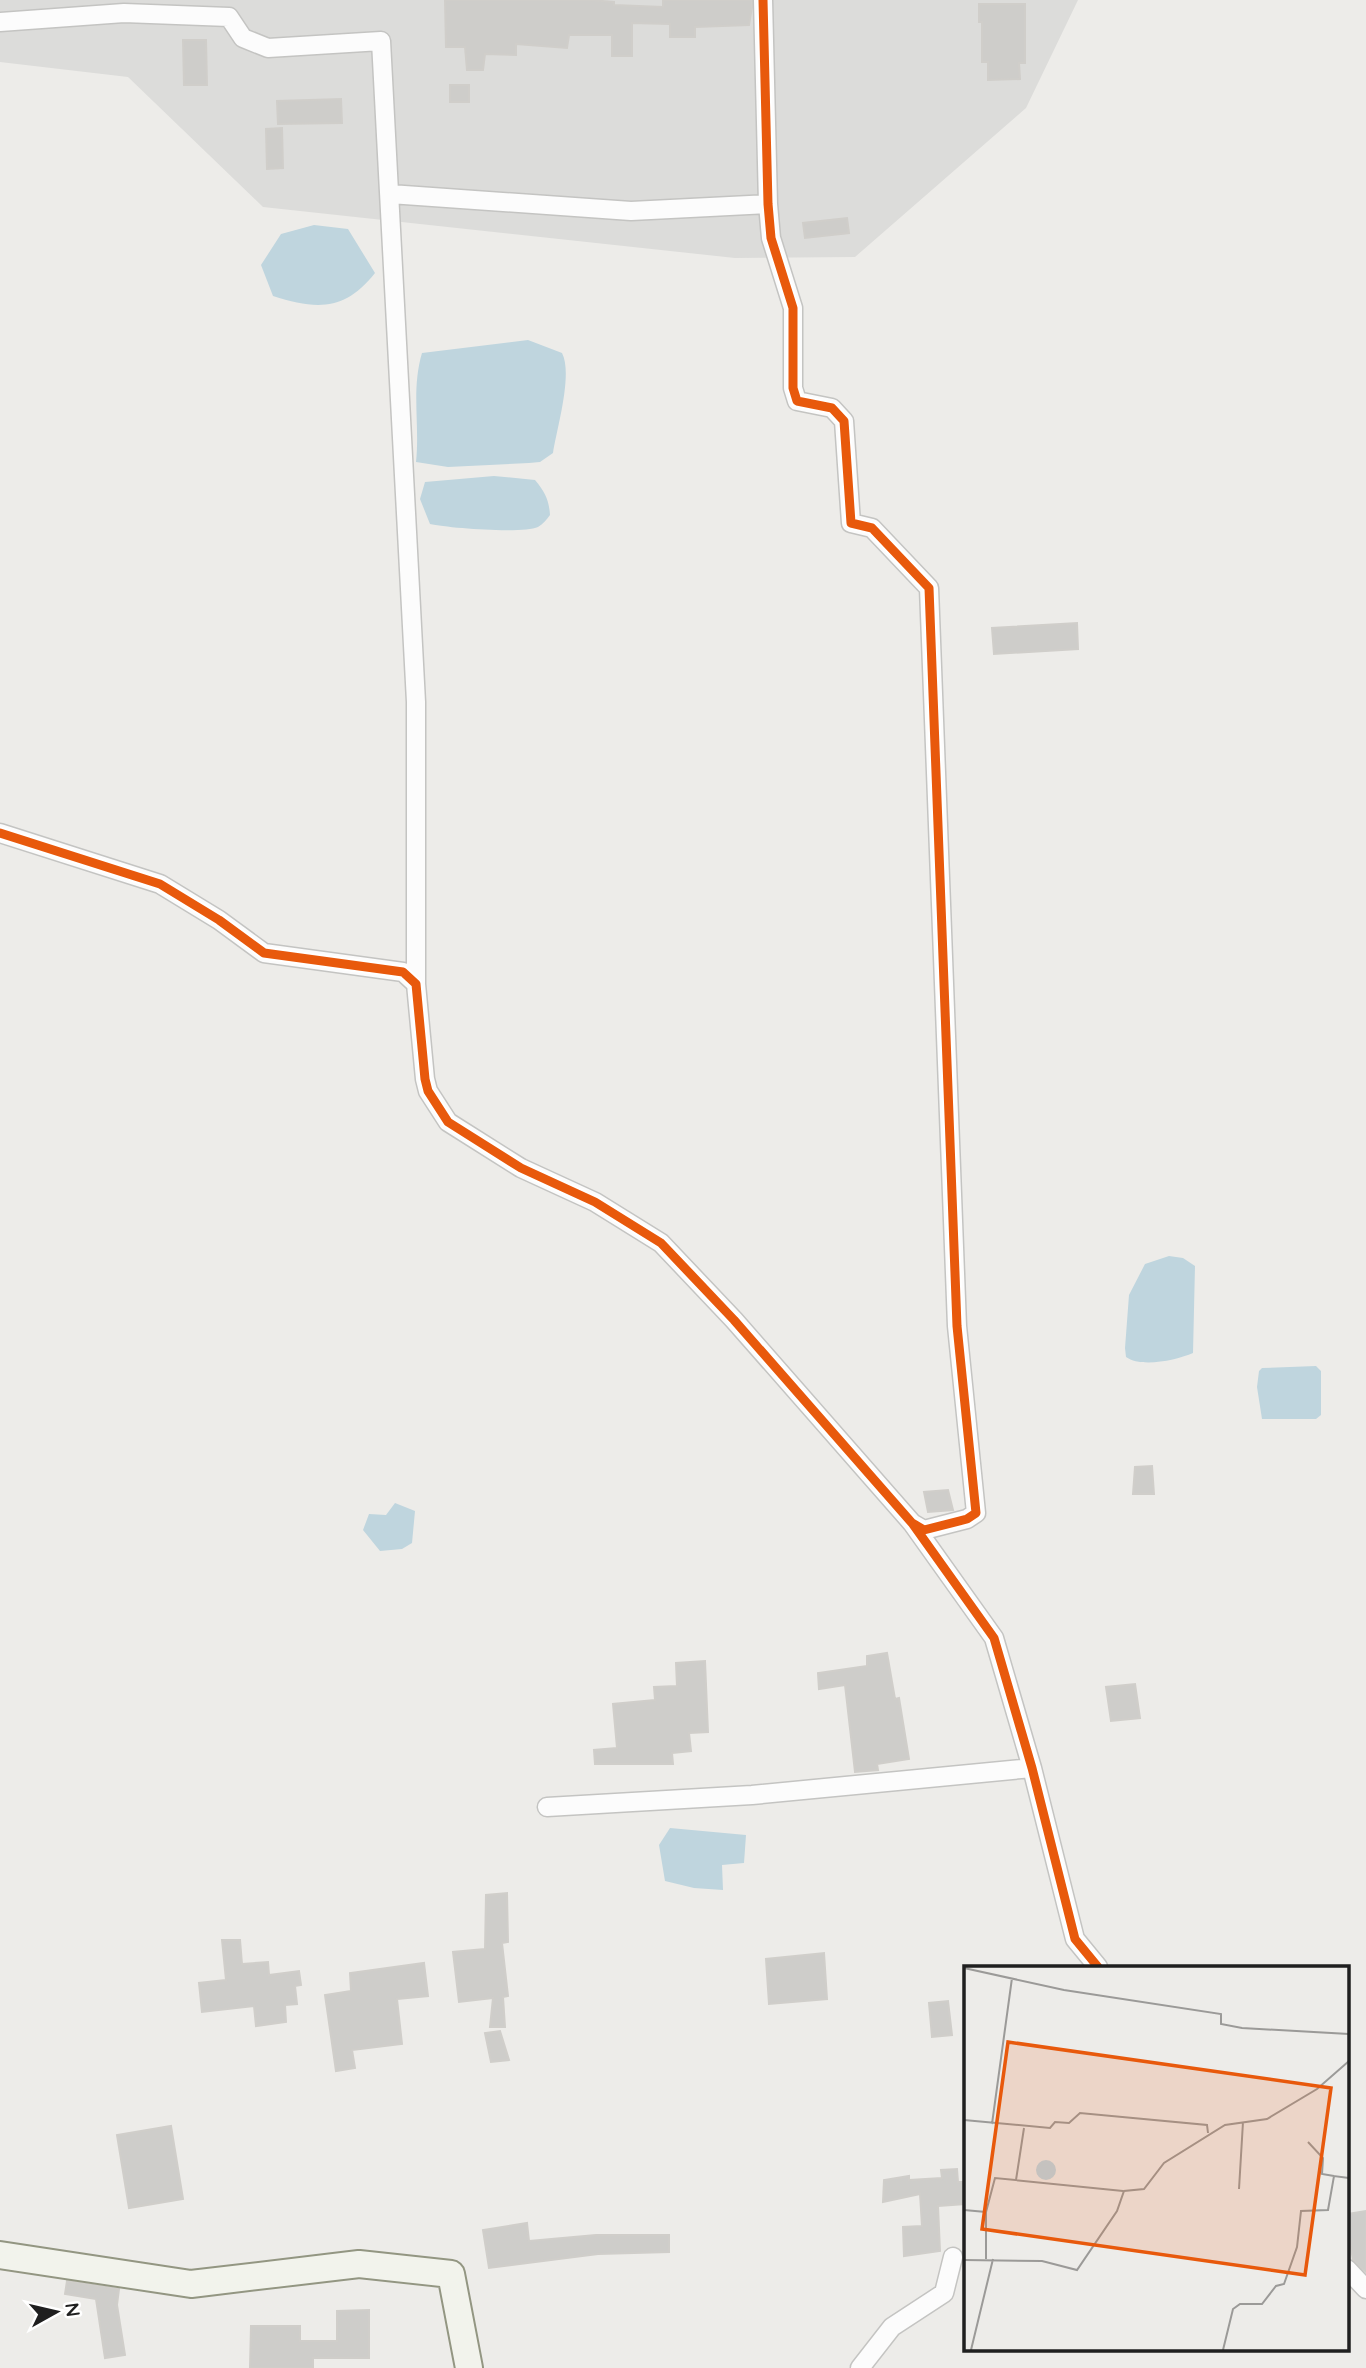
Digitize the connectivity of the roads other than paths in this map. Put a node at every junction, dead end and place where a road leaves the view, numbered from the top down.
1 (763, 0) edge
2 (124, 6) edge
3 (0, 22) edge
4 (390, 194) junction
5 (768, 204) junction
6 (0, 833) edge
7 (416, 984) junction
8 (912, 1523) junction
9 (1032, 1768) junction
10 (547, 1807) dead end
11 (1097, 1966) edge
12 (0, 2255) edge
13 (953, 2257) dead end
14 (1348, 2270) edge
15 (1366, 2289) edge
16 (469, 2368) edge
17 (860, 2368) edge

1 - 5 street
2 - 3 street
2 - 4 street
4 - 5 street
4 - 7 street
5 - 8 street
6 - 7 street
7 - 8 street
8 - 9 street
9 - 10 street
9 - 11 street
12 - 16 street
13 - 17 street
14 - 15 street

